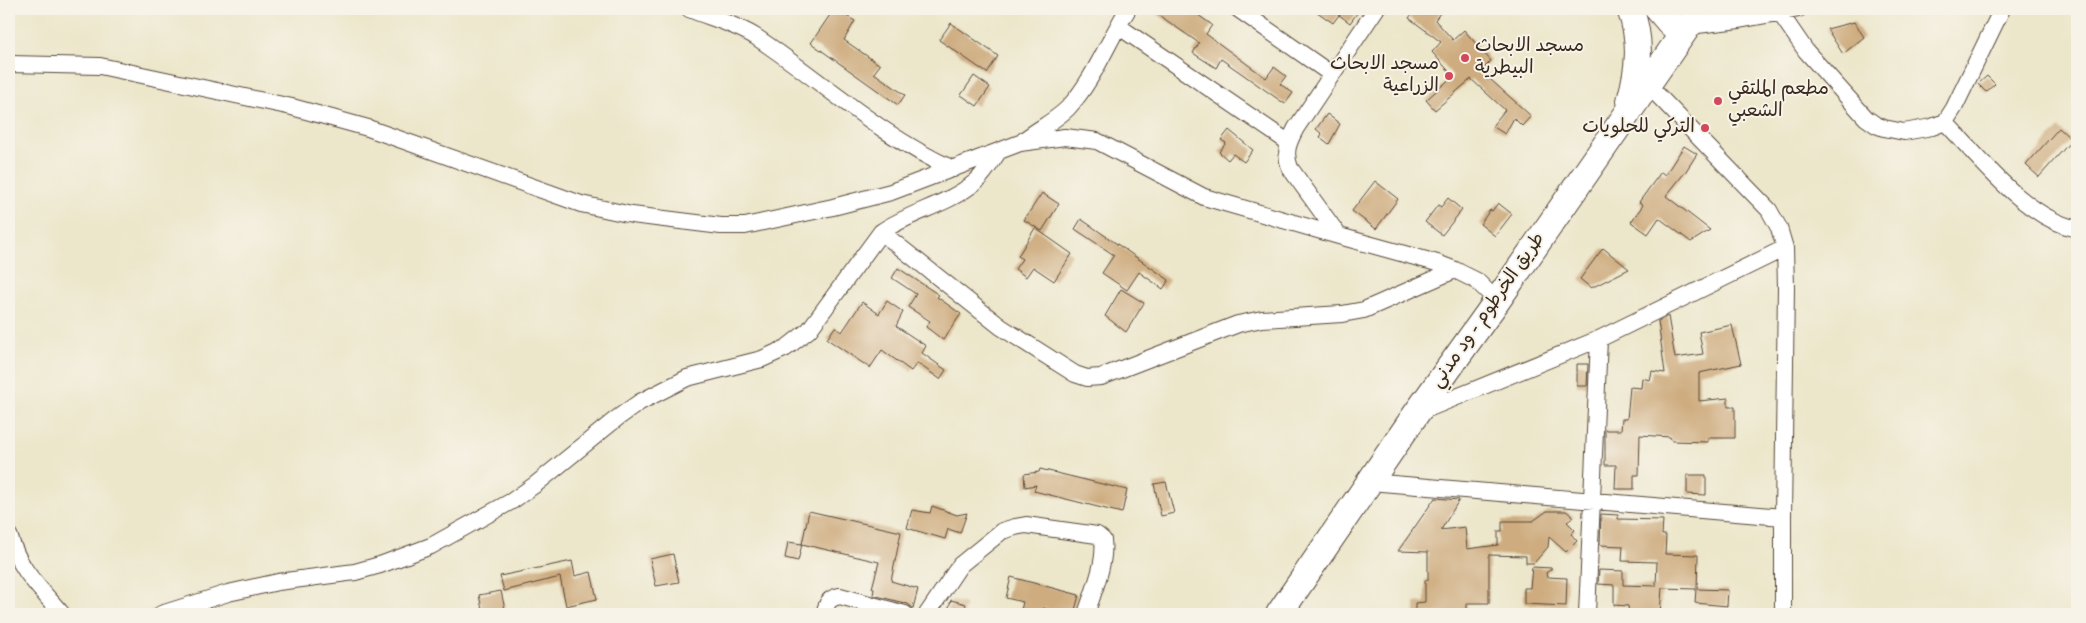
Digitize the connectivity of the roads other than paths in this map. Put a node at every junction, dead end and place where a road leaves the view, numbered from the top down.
1 (689, 9) edge
2 (1128, 9) edge
3 (1238, 9) edge
4 (1376, 9) edge
5 (1630, 9) edge
6 (1658, 9) edge
7 (1799, 9) edge
8 (2002, 9) edge
9 (1780, 13) junction
10 (1691, 19) edge
11 (1118, 26) junction
12 (9, 64) edge
13 (1331, 74) junction
14 (1647, 84) junction
15 (1627, 115) junction
16 (1945, 122) junction
17 (1288, 142) junction
18 (1020, 143) junction
19 (998, 152) junction
20 (953, 169) junction
21 (2077, 229) edge
22 (881, 232) junction
23 (1340, 236) junction
24 (1785, 248) junction
25 (1455, 270) junction
26 (1497, 301) junction
27 (1599, 339) junction
28 (1416, 414) junction
29 (1370, 482) junction
30 (1592, 501) junction
31 (1783, 517) junction
32 (9, 535) edge
33 (62, 614) edge
34 (161, 614) edge
35 (824, 614) edge
36 (905, 614) edge
37 (926, 614) edge
38 (1086, 614) edge
39 (1279, 614) edge
40 (1587, 614) edge
41 (1783, 614) edge

1 - 20 street
2 - 11 street
3 - 13 street
4 - 13 street
5 - 15 highway
6 - 10 highway
7 - 9 street
8 - 16 street
9 - 10 street
9 - 16 street
10 - 14 highway, طريق الخرطوم - ود مدني
11 - 17 street
11 - 18 street
12 - 20 street
13 - 17 street
14 - 15 highway, طريق الخرطوم - ود مدني
14 - 24 street
15 - 26 highway, طريق الخرطوم - ود مدني
16 - 21 street
17 - 23 street
18 - 19 street
18 - 23 street
19 - 20 street
19 - 22 street
22 - 25 street
22 - 34 street
23 - 25 street
24 - 27 street
24 - 31 street
25 - 26 street
26 - 28 highway, طريق الخرطوم - ود مدني
27 - 28 street
27 - 30 street
28 - 29 highway, طريق الخرطوم - ود مدني
29 - 30 street
29 - 39 highway, طريق الخرطوم - ود مدني
30 - 31 street
30 - 40 street
31 - 41 street
32 - 33 street
35 - 36 street
37 - 38 street

